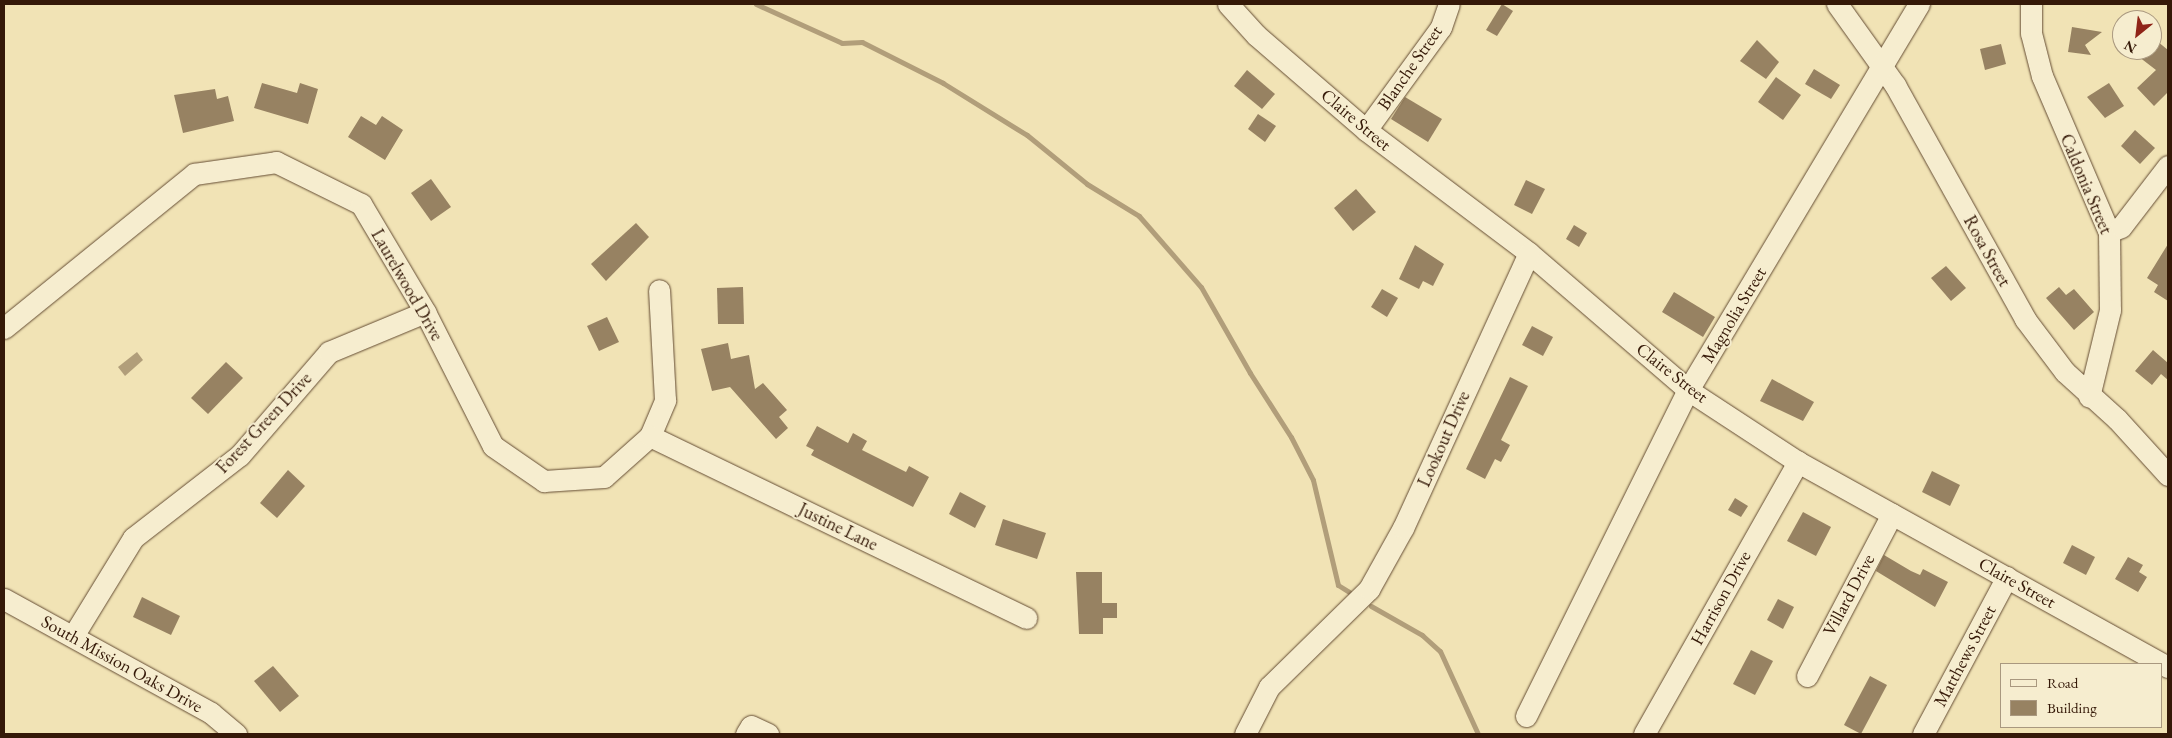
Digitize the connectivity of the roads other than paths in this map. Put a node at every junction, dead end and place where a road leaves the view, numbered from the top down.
1 (1228, 4) edge
2 (1449, 4) edge
3 (1837, 4) edge
4 (1919, 4) edge
5 (2032, 4) edge
6 (1883, 68) junction
7 (1366, 130) junction
8 (2168, 166) edge
9 (2109, 232) junction
10 (1529, 253) junction
11 (659, 290) dead end
12 (425, 312) junction
13 (4, 328) edge
14 (1688, 390) junction
15 (2089, 397) junction
16 (650, 436) junction
17 (1798, 462) junction
18 (2168, 475) edge
19 (1892, 514) junction
20 (2007, 577) junction
21 (4, 599) edge
22 (1026, 618) dead end
23 (73, 636) junction
24 (2161, 663) edge
25 (1807, 676) dead end
26 (1526, 716) dead end
27 (236, 734) edge
28 (746, 734) edge
29 (768, 734) edge
30 (1245, 734) edge
31 (1644, 734) edge
32 (1923, 734) edge

1 - 7 street, Claire Street
2 - 7 street, Blanche Street
3 - 6 street, Rosa Street
4 - 6 street, Magnolia Street
5 - 9 street, Caldonia Street
6 - 14 street, Magnolia Street
6 - 15 street, Rosa Street
7 - 10 street, Claire Street
8 - 9 street
9 - 15 street, Caldonia Street
10 - 14 street, Claire Street
10 - 30 street, Lookout Drive
11 - 16 street, Laurelwood Drive
12 - 13 street, Laurelwood Drive
12 - 16 street, Laurelwood Drive
12 - 23 street, Forest Green Drive
14 - 17 street, Claire Street
14 - 26 street, Magnolia Street
15 - 18 street, Rosa Street
16 - 22 street, Justine Lane
17 - 19 street, Claire Street
17 - 31 street, Harrison Drive
19 - 20 street, Claire Street
19 - 25 street, Villard Drive
20 - 24 street, Claire Street
20 - 32 street, Matthews Street
21 - 23 street, South Mission Oaks Drive
23 - 27 street, South Mission Oaks Drive
28 - 29 street

